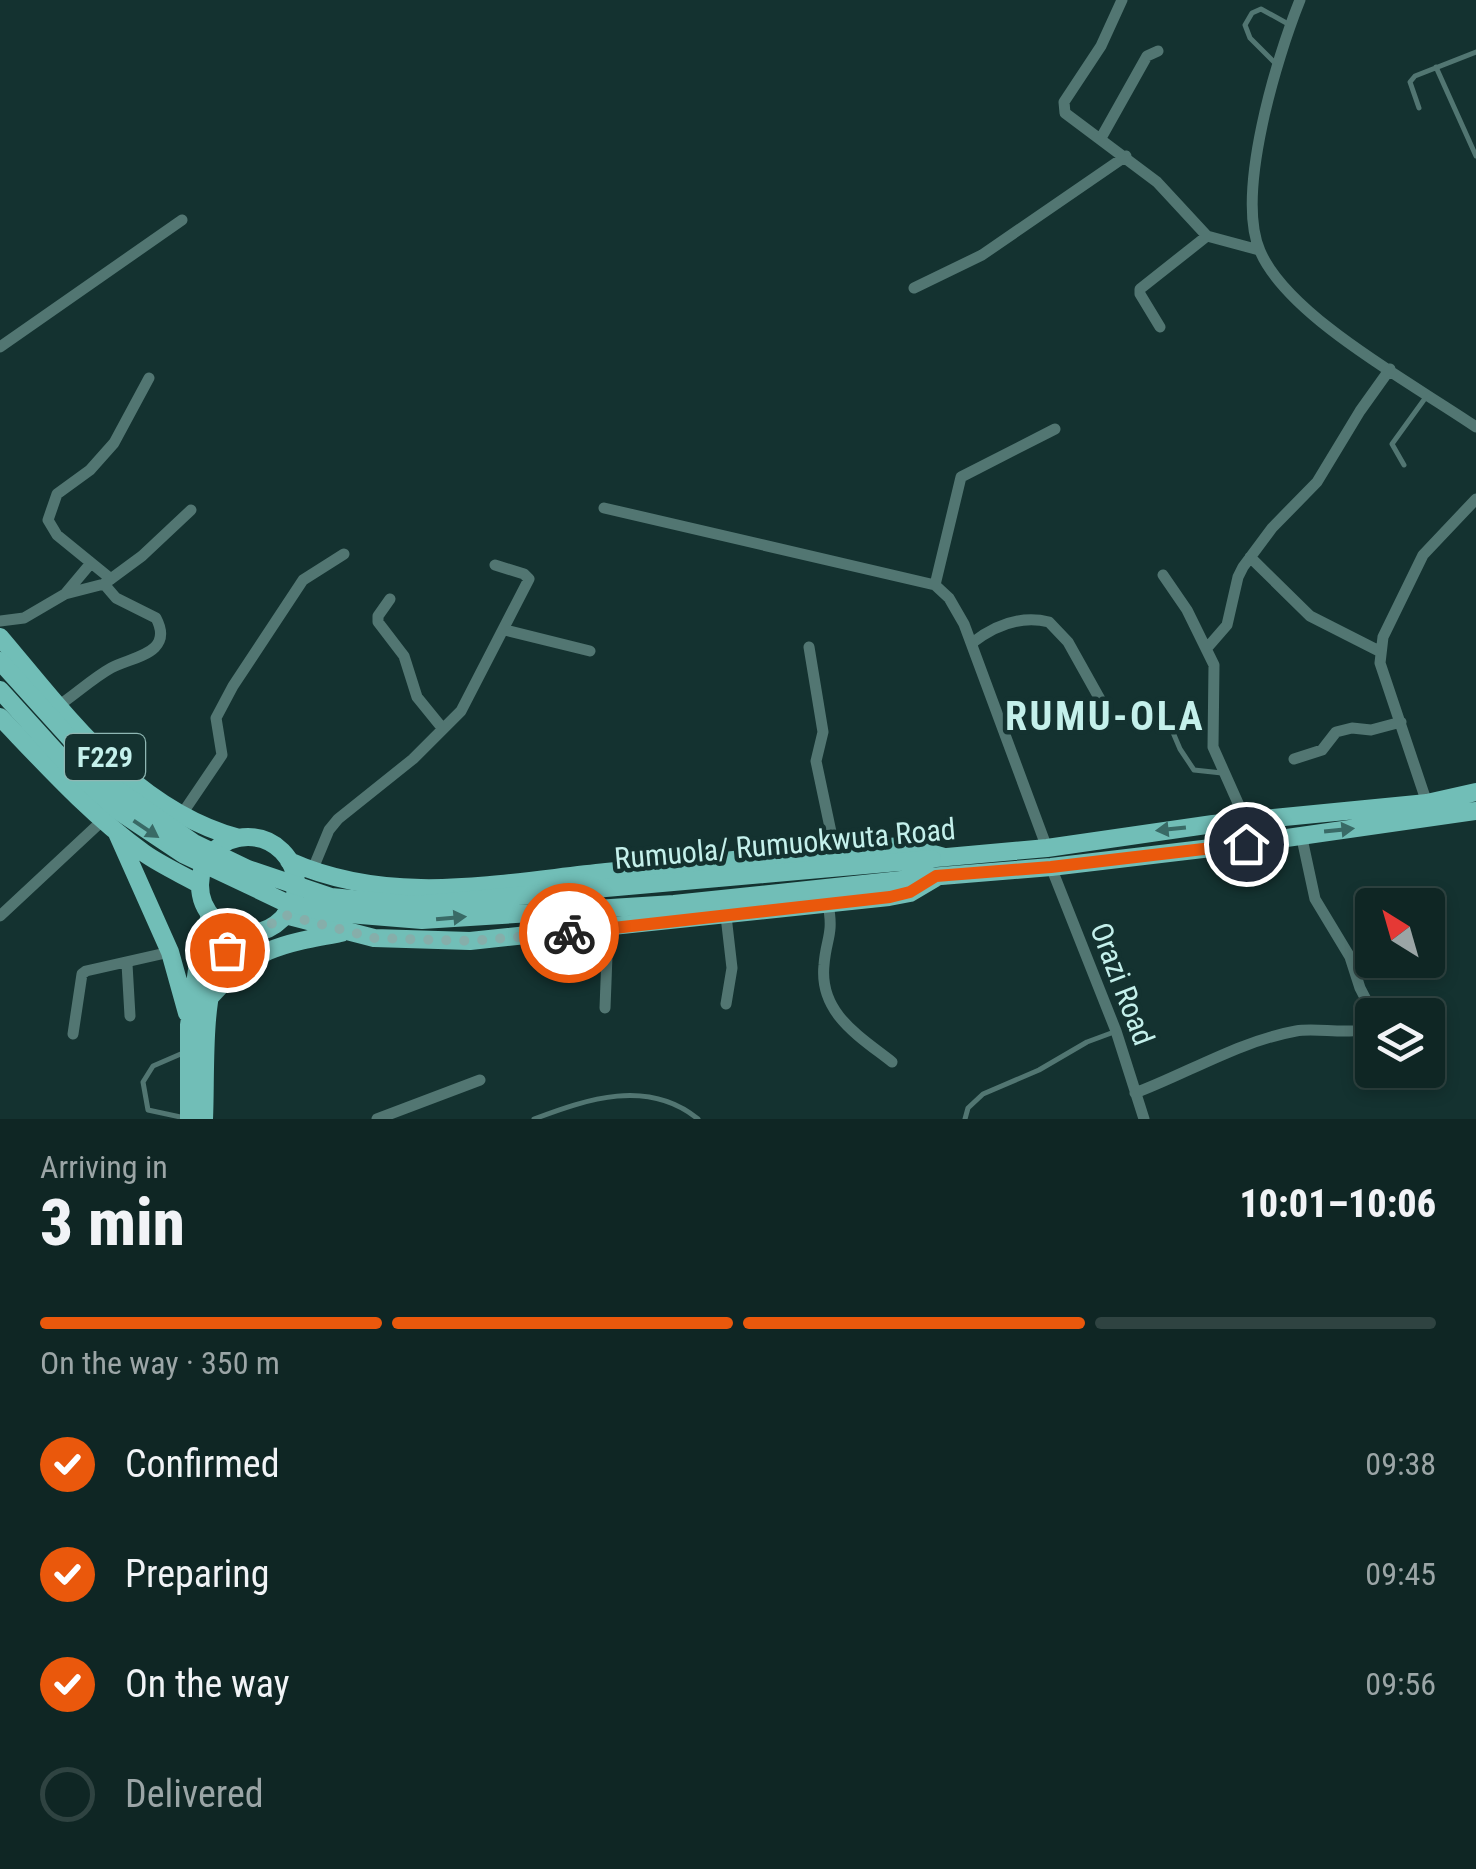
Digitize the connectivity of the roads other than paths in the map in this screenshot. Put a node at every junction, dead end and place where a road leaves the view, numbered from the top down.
1 (1122, 0) edge
2 (1300, 0) edge
3 (1290, 25) junction
4 (1158, 51) dead end
5 (1476, 52) edge
6 (1278, 66) junction
7 (1436, 67) junction
8 (1419, 108) dead end
9 (1101, 138) junction
10 (1126, 156) junction
11 (1476, 156) edge
12 (182, 220) dead end
13 (1207, 236) junction
14 (1259, 250) junction
15 (914, 288) dead end
16 (1160, 327) dead end
17 (0, 347) edge
18 (1390, 369) junction
19 (149, 378) dead end
20 (1428, 394) junction
21 (1476, 426) edge
22 (1055, 430) dead end
23 (1404, 465) dead end
24 (1476, 499) edge
25 (604, 508) dead end
26 (191, 510) dead end
27 (344, 554) dead end
28 (1250, 557) junction
29 (91, 563) junction
30 (495, 565) dead end
31 (1163, 576) dead end
32 (107, 582) junction
33 (935, 585) junction
34 (66, 594) junction
35 (390, 598) dead end
36 (0, 621) edge
37 (505, 630) junction
38 (0, 637) edge
39 (972, 644) junction
40 (809, 647) dead end
41 (1207, 648) junction
42 (590, 650) dead end
43 (1379, 650) junction
44 (0, 661) edge
45 (0, 690) edge
46 (58, 706) junction
47 (1106, 710) dead end
48 (0, 718) edge
49 (1400, 722) junction
50 (1169, 723) dead end
51 (443, 729) junction
52 (0, 731) edge
53 (34, 752) junction
54 (1294, 760) dead end
55 (1224, 773) junction
56 (1476, 792) edge
57 (1427, 803) junction
58 (182, 814) junction
59 (1475, 814) edge
60 (1246, 820) junction
61 (110, 826) junction
62 (1301, 834) junction
63 (239, 838) junction
64 (1047, 848) junction
65 (835, 850) junction
66 (289, 861) junction
67 (935, 867) junction
68 (1051, 867) junction
69 (312, 871) junction
70 (199, 884) junction
71 (828, 904) junction
72 (210, 914) junction
73 (285, 915) junction
74 (0, 916) edge
75 (726, 916) junction
76 (608, 928) junction
77 (350, 932) junction
78 (244, 933) junction
79 (170, 952) junction
80 (127, 964) junction
81 (211, 996) junction
82 (1365, 998) edge
83 (726, 1004) dead end
84 (606, 1008) dead end
85 (130, 1016) dead end
86 (190, 1025) junction
87 (1116, 1031) junction
88 (1355, 1031) edge
89 (73, 1034) dead end
90 (190, 1050) junction
91 (892, 1062) dead end
92 (480, 1080) dead end
93 (1135, 1093) junction
94 (189, 1119) edge
95 (204, 1119) edge
96 (377, 1119) edge
97 (534, 1119) edge
98 (698, 1119) edge
99 (965, 1119) edge
100 (1144, 1119) edge

1 - 9 street
2 - 3 street
3 - 6 street
3 - 6 lane
4 - 9 street
5 - 7 lane
6 - 14 street
7 - 8 lane
7 - 11 lane
9 - 10 street
10 - 13 street
10 - 15 street
12 - 17 street
13 - 14 street
13 - 16 street
14 - 18 street
18 - 20 street
18 - 28 street
19 - 29 street
20 - 21 street
20 - 23 lane
22 - 33 street
24 - 43 street
25 - 33 street
26 - 32 street
27 - 58 street
28 - 41 street
28 - 43 street
29 - 32 street
29 - 34 street
30 - 37 street
31 - 41 street
32 - 34 street
32 - 46 street
33 - 39 street
34 - 36 street
35 - 51 street
37 - 42 street
37 - 51 street
38 - 46 main road, F229
39 - 47 street
39 - 64 street
40 - 65 street
41 - 55 street
43 - 49 street
44 - 67 main road, Rumuola/ Rumuokwuta Road, bridge
45 -> 67 main road, Rumuola/ Rumuokwuta Road, bridge
46 - 58 main road, F229
48 - 53 main road, F229
49 - 54 street
49 - 57 street
50 - 55 lane
51 - 69 street
52 - 53 main road
53 - 61 main road, F229
55 - 60 street
56 - 57 main road, Rumuola/ Rumuokwuta Road
57 - 60 main road, Rumuola/ Rumuokwuta Road
58 - 63 main road, F229
62 -> 59 main road, Rumuola/ Rumuokwuta Road
60 -> 64 main road, Rumuola/ Rumuokwuta Road
61 - 70 main road, F229
61 - 74 street
61 - 79 main road
62 - 68 main road, Rumuola/ Rumuokwuta Road
62 - 82 street
63 - 66 main road, F229
63 - 70 main road
64 - 67 main road, Rumuola/ Rumuokwuta Road
65 - 67 main road
65 - 69 main road
66 - 69 main road
66 - 73 main road
67 - 68 main road, Rumuola/ Rumuokwuta Road
67 - 71 main road
68 - 87 street, Orazi Road
70 - 72 main road
71 - 75 main road
71 - 91 street
72 - 78 main road
72 - 86 main road
73 - 77 main road
73 - 78 main road
75 - 76 main road
75 - 83 street
76 - 77 main road
76 - 84 street
77 - 81 main road
78 - 81 main road
79 - 80 street
79 - 86 main road
80 - 85 street
80 - 89 street
81 - 95 main road
86 - 90 main road
87 - 93 street, Orazi Road
87 - 99 lane
88 - 93 street
90 - 94 main road
90 - 94 lane
92 - 96 street
93 - 100 street, Orazi Road
97 - 98 lane

